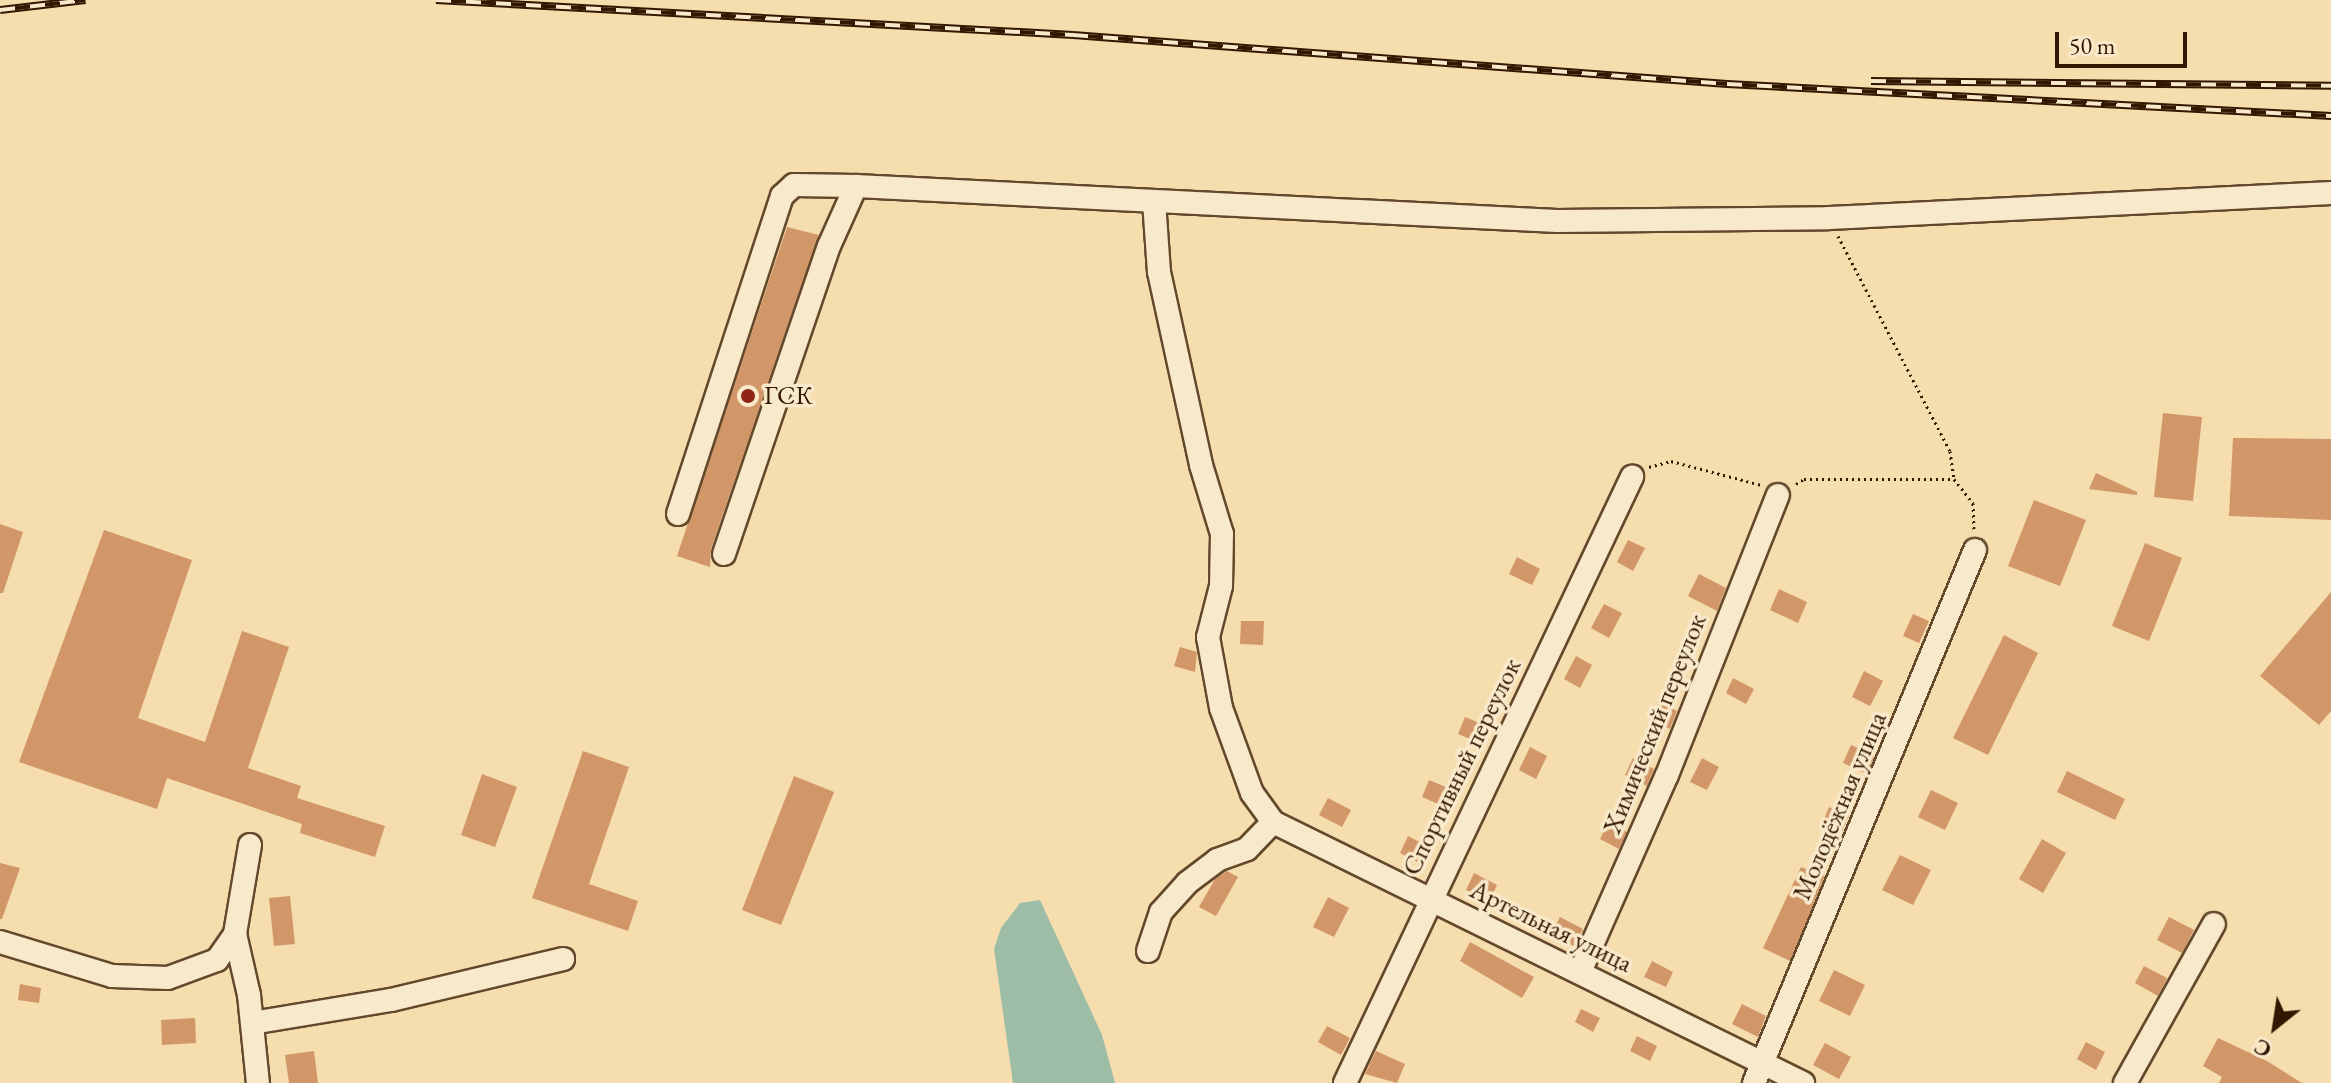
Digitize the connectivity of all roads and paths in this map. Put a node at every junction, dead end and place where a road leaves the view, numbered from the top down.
1 (856, 186) junction
2 (2331, 193) edge
3 (1154, 201) junction
4 (1829, 218) junction
5 (1632, 477) joint
6 (1954, 479) junction
7 (1778, 495) junction
8 (678, 514) dead end
9 (1975, 550) joint
10 (724, 554) dead end
11 (1273, 822) junction
12 (250, 845) dead end
13 (1430, 898) junction
14 (2214, 924) dead end
15 (235, 934) junction
16 (0, 942) edge
17 (1148, 951) dead end
18 (563, 959) dead end
19 (1580, 972) junction
20 (252, 1023) junction
21 (1758, 1072) edge
22 (258, 1083) edge
23 (1345, 1083) edge
24 (1803, 1083) edge
25 (2125, 1083) edge

1 - 3 street
1 - 8 street
1 - 10 street
2 - 4 street
3 - 4 street
3 - 11 street
4 - 6 path
5 - 7 path
5 - 13 street, Спортивный переулок
6 - 7 path
6 - 9 path
7 - 19 street, Химический переулок
9 - 21 street, Молодёжная улица
11 - 13 street, Артельная улица
11 - 17 street
12 - 15 street
13 - 19 street, Артельная улица
13 - 23 street, Спортивный переулок
14 - 25 street
15 - 16 street
15 - 20 street
18 - 20 street
19 - 21 street, Артельная улица
20 - 22 street
21 - 24 street, Артельная улица

